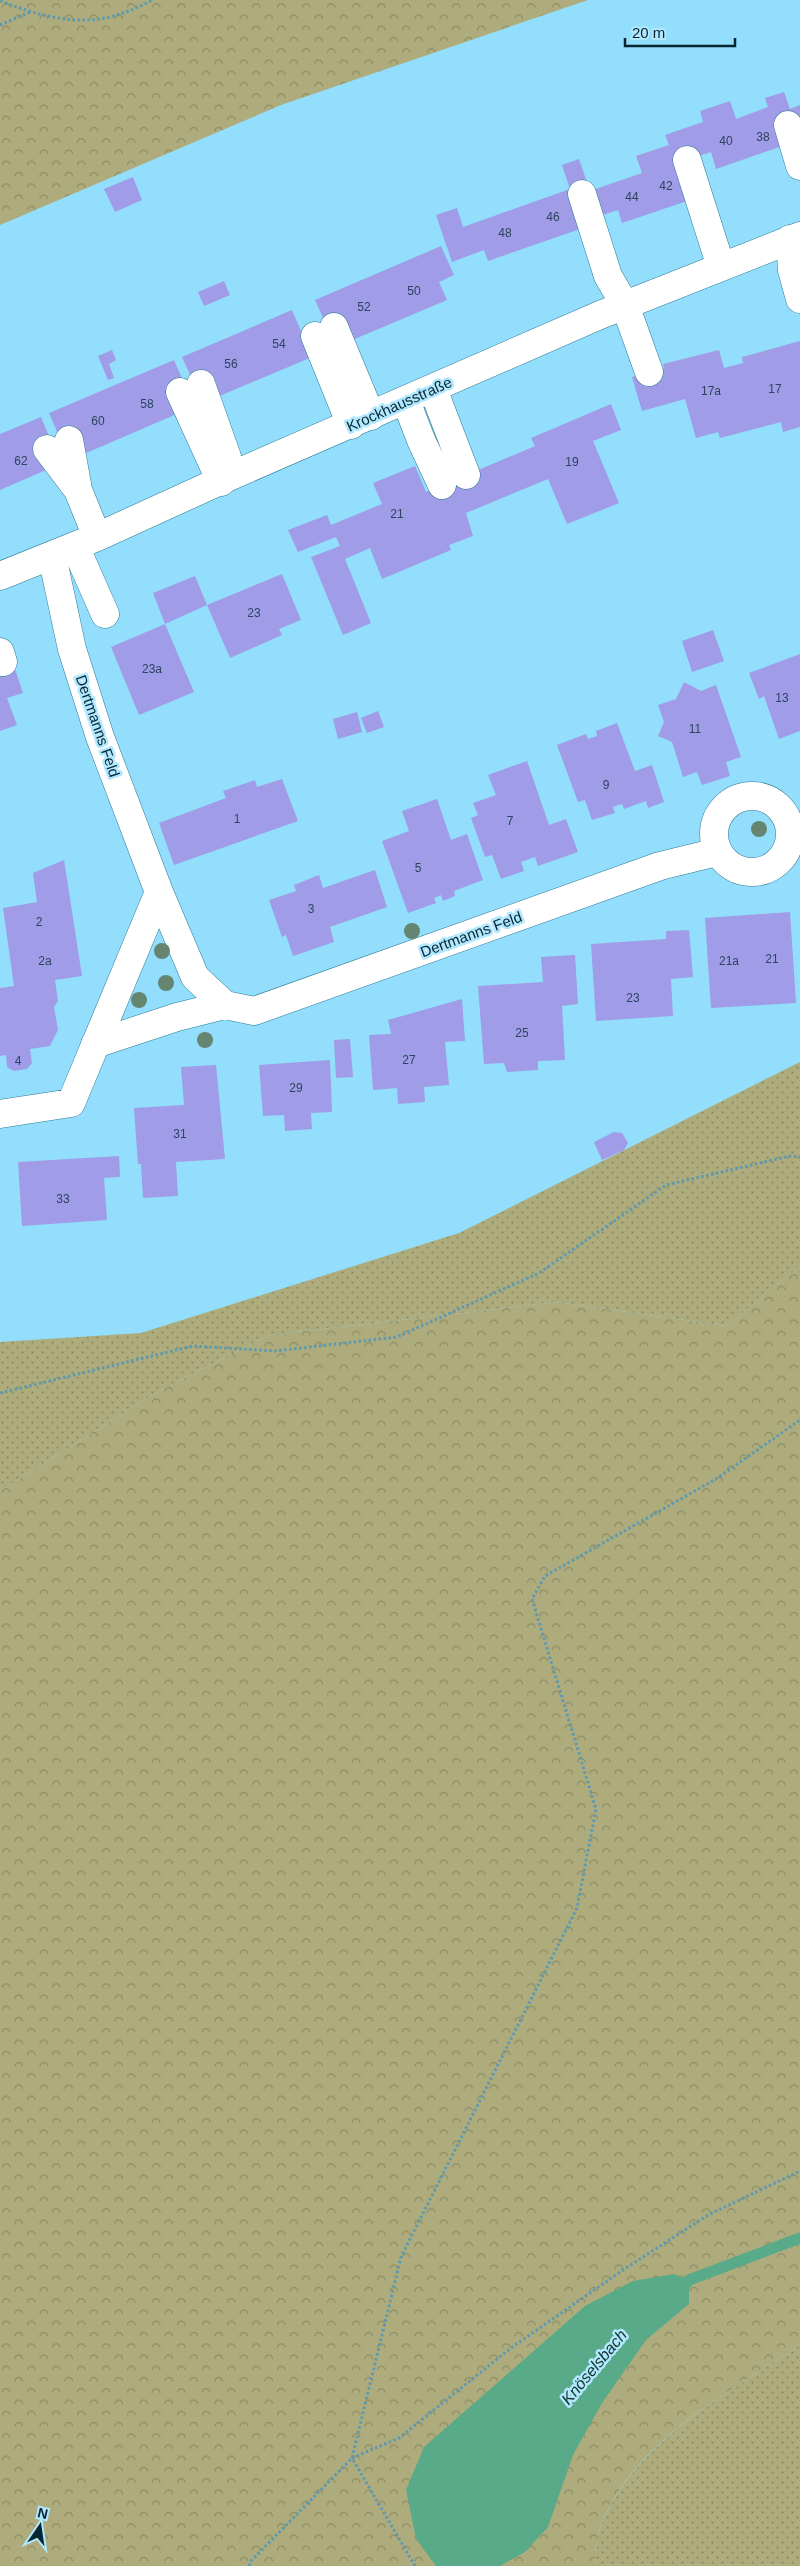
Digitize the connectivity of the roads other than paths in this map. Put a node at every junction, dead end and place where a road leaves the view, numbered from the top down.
1 (788, 125) dead end
2 (694, 158) dead end
3 (800, 166) edge
4 (582, 194) dead end
5 (608, 213) dead end
6 (795, 238) edge
7 (731, 263) junction
8 (800, 299) edge
9 (631, 303) junction
10 (324, 331) dead end
11 (649, 372) dead end
12 (191, 388) dead end
13 (433, 389) junction
14 (406, 401) junction
15 (361, 420) junction
16 (58, 444) dead end
17 (227, 478) junction
18 (75, 546) junction
19 (0, 576) edge
20 (105, 614) dead end
21 (795, 836) edge
22 (717, 852) junction
23 (159, 892) junction
24 (226, 1005) junction
25 (95, 1044) junction
26 (0, 1114) edge

1 - 3 street
2 - 7 street
4 - 9 street
5 - 9 street
6 - 7 street, Krockhausstraße
6 - 8 street
7 - 9 street, Krockhausstraße
9 - 11 street
9 - 13 street, Krockhausstraße
10 - 15 street
12 - 17 street
13 - 14 street, Krockhausstraße
13 - 14 street
14 - 15 street, Krockhausstraße
15 - 17 street, Krockhausstraße
16 - 18 street
17 - 18 street, Krockhausstraße
18 - 19 street, Krockhausstraße
18 - 20 street
18 - 23 street, Dertmanns Feld
21 - 22 street
21 - 22 street
22 - 24 street, Dertmanns Feld
23 - 24 street, Dertmanns Feld
23 - 25 street
24 - 25 street, Dertmanns Feld
25 - 26 street

